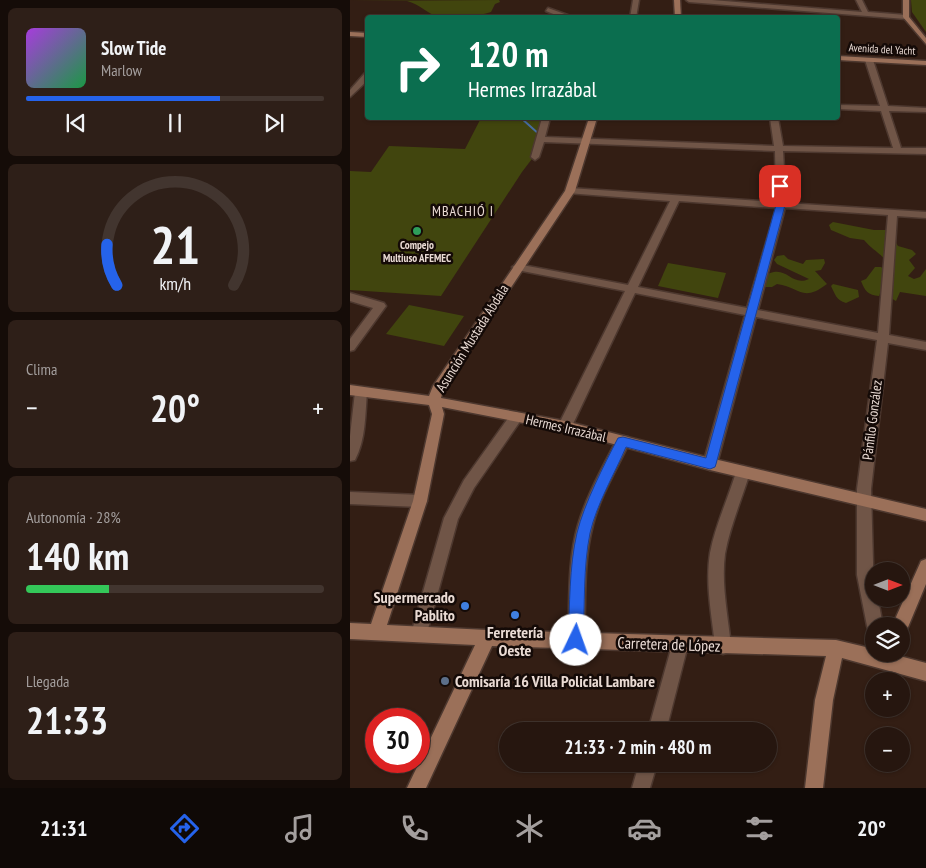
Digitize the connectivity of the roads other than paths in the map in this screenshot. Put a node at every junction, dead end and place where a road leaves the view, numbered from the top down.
1 (636, 0) edge
2 (677, 0) edge
3 (689, 0) edge
4 (790, 0) edge
5 (858, 0) edge
6 (906, 0) edge
7 (793, 8) junction
8 (548, 10) dead end
9 (866, 14) junction
10 (562, 15) edge
11 (634, 15) edge
12 (678, 15) edge
13 (796, 15) edge
14 (906, 17) junction
15 (350, 34) edge
16 (365, 35) edge
17 (926, 42) edge
18 (840, 58) edge
19 (869, 60) junction
20 (926, 62) edge
21 (365, 78) edge
22 (350, 95) edge
23 (840, 107) edge
24 (886, 108) junction
25 (926, 110) edge
26 (545, 120) edge
27 (592, 120) edge
28 (774, 120) edge
29 (540, 139) junction
30 (587, 140) junction
31 (779, 148) junction
32 (898, 151) junction
33 (926, 151) edge
34 (535, 157) dead end
35 (570, 191) junction
36 (676, 198) junction
37 (781, 205) junction
38 (893, 212) junction
39 (926, 215) edge
40 (517, 267) junction
41 (631, 290) junction
42 (350, 297) edge
43 (752, 312) junction
44 (883, 338) junction
45 (926, 346) edge
46 (350, 347) edge
47 (356, 391) edge
48 (434, 402) junction
49 (516, 417) junction
50 (565, 426) junction
51 (623, 442) junction
52 (350, 456) edge
53 (710, 464) junction
54 (743, 472) junction
55 (350, 498) edge
56 (420, 501) junction
57 (864, 502) junction
58 (926, 515) edge
59 (926, 566) edge
60 (873, 617) edge
61 (904, 617) edge
62 (350, 631) edge
63 (377, 632) junction
64 (419, 634) junction
65 (487, 638) junction
66 (576, 640) junction
67 (680, 645) junction
68 (723, 646) junction
69 (836, 648) junction
70 (865, 652) edge
71 (900, 662) edge
72 (926, 672) edge
73 (659, 722) edge
74 (646, 772) edge
75 (416, 788) edge
76 (641, 788) edge
77 (814, 788) edge

1 - 11 street
2 - 12 street
3 - 7 street
4 - 7 street
5 - 9 street
6 - 14 street
7 - 9 street
7 - 13 street
8 - 10 street
9 - 14 street
14 - 17 street
15 - 16 street
18 - 19 street, Avenida del Yacht
19 - 20 street, Avenida del Yacht
19 - 24 street
21 - 22 street
23 - 24 street
24 - 25 street
24 - 32 street
26 - 29 street
27 - 30 street, Asunción Mustada Abdala
28 - 31 street
29 - 30 street
29 - 34 street
30 - 31 street
30 - 35 street, Asunción Mustada Abdala
31 - 32 street
31 - 37 street
32 - 33 street
35 - 36 street
35 - 40 street, Asunción Mustada Abdala
36 - 37 street
36 - 41 street
37 - 38 street
37 - 43 street
38 - 39 street
38 - 44 street, Pánfilo González
40 - 41 street
40 - 48 street, Asunción Mustada Abdala
41 - 43 street
41 - 50 street
42 - 46 street
43 - 44 street
43 - 53 street
44 - 45 street
44 - 57 street, Pánfilo González
47 - 48 street, Hermes Irrazábal
47 - 52 street
48 - 49 street, Hermes Irrazábal
48 - 56 street, Asunción Mustada Abdala
49 - 50 street, Hermes Irrazábal
49 - 64 street
50 - 51 street, Hermes Irrazábal
51 - 53 street, Hermes Irrazábal
51 - 66 street
53 - 54 street, Hermes Irrazábal
54 - 57 street, Hermes Irrazábal
54 - 68 street
55 - 56 street
56 - 63 street, Asunción Mustada Abdala
57 - 58 street, Hermes Irrazábal
57 - 60 street, Pánfilo González
59 - 61 street
62 - 63 street, Carretera de López
63 - 64 street, Carretera de López
64 - 65 street, Carretera de López
65 - 66 street, Carretera de López
65 - 75 street
66 - 67 street, Carretera de López
67 - 68 street, Carretera de López
67 - 73 street
68 - 69 street, Carretera de López
69 - 70 street, Carretera de López
69 - 77 street
71 - 72 street, Carretera de López
74 - 76 street

